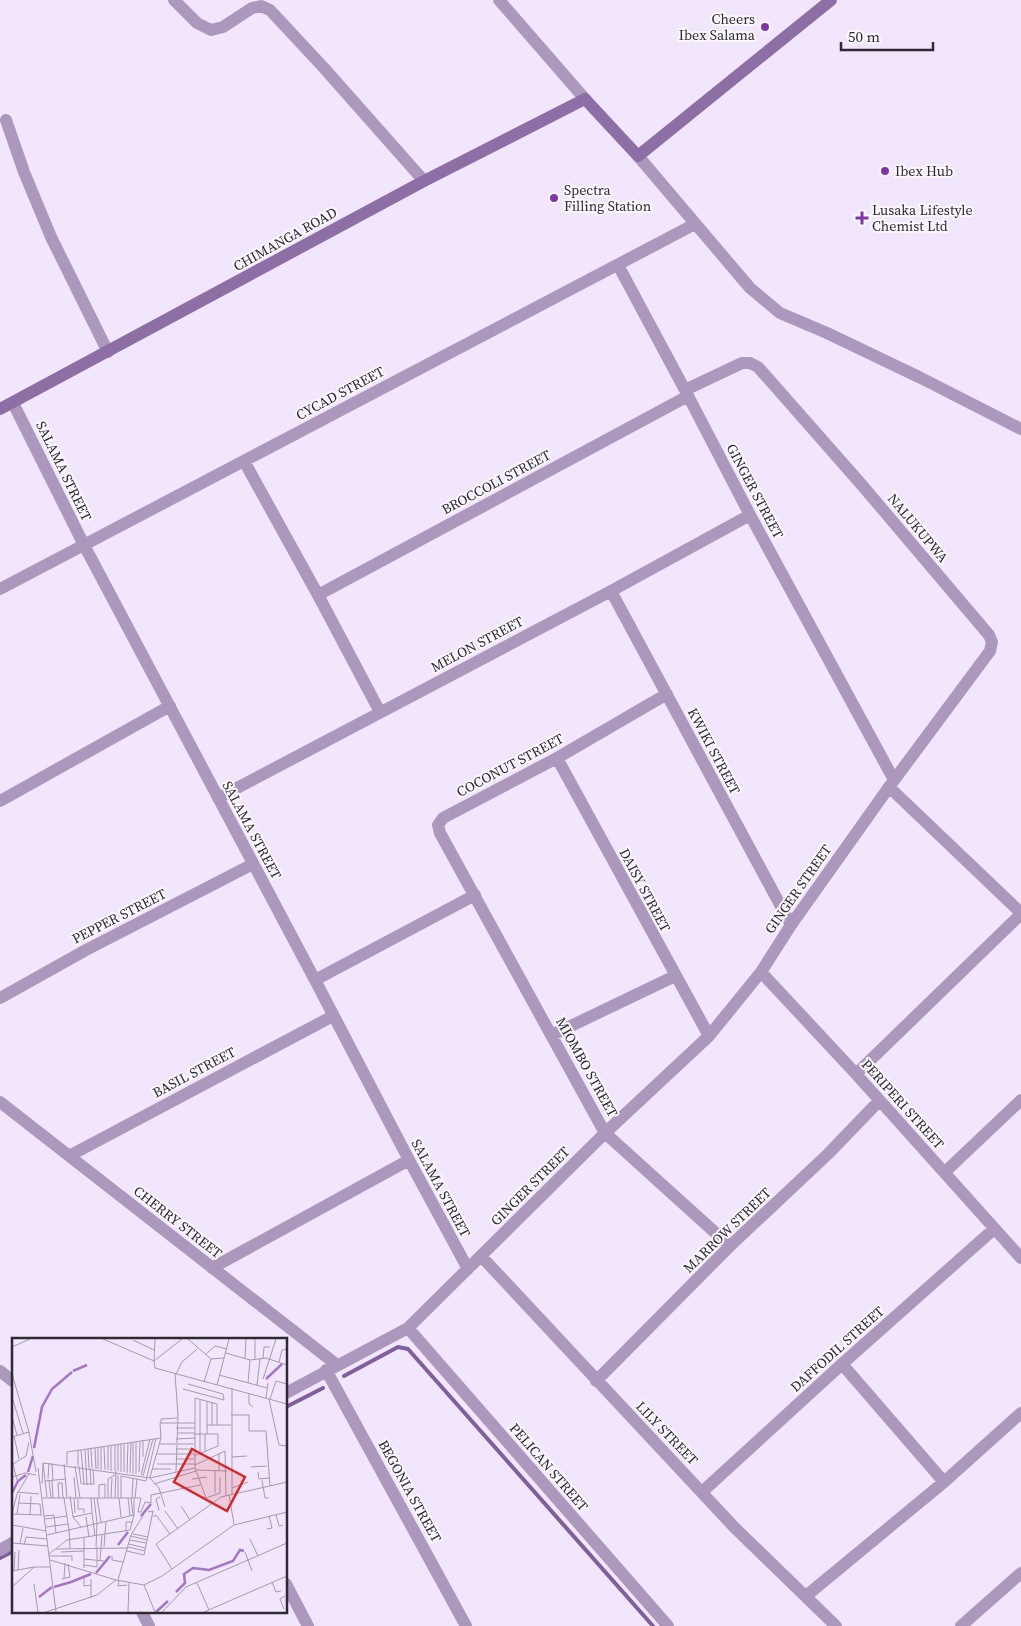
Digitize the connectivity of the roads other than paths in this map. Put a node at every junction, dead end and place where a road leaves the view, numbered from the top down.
1 (174, 0) edge
2 (499, 0) edge
3 (832, 0) edge
4 (585, 98) junction
5 (6, 120) dead end
6 (638, 156) junction
7 (424, 181) junction
8 (695, 224) junction
9 (618, 264) junction
10 (108, 352) junction
11 (687, 393) junction
12 (13, 402) junction
13 (0, 409) edge
14 (1021, 429) edge
15 (244, 461) junction
16 (750, 515) junction
17 (84, 545) junction
18 (0, 589) edge
19 (611, 591) junction
20 (318, 595) junction
21 (667, 694) junction
22 (170, 706) junction
23 (380, 712) junction
24 (557, 758) junction
25 (891, 783) junction
26 (218, 798) junction
27 (0, 801) edge
28 (254, 864) junction
29 (475, 895) junction
30 (1021, 914) edge
31 (790, 925) junction
32 (761, 972) junction
33 (675, 976) junction
34 (315, 980) junction
35 (0, 998) edge
36 (333, 1016) junction
37 (552, 1035) junction
38 (709, 1036) junction
39 (856, 1074) junction
40 (1021, 1100) edge
41 (879, 1101) junction
42 (0, 1102) edge
43 (605, 1133) junction
44 (69, 1156) junction
45 (409, 1160) junction
46 (945, 1172) junction
47 (994, 1229) junction
48 (730, 1246) junction
49 (481, 1256) junction
50 (1021, 1258) edge
51 (212, 1268) junction
52 (468, 1269) junction
53 (408, 1328) junction
54 (842, 1364) junction
55 (332, 1367) junction
56 (1, 1373) edge
57 (596, 1380) junction
58 (12, 1381) edge
59 (288, 1392) edge
60 (1021, 1413) edge
61 (944, 1482) junction
62 (702, 1492) junction
63 (12, 1543) edge
64 (0, 1550) edge
65 (1021, 1573) edge
66 (288, 1588) edge
67 (806, 1596) junction
68 (143, 1614) edge
69 (149, 1626) edge
70 (308, 1626) edge
71 (466, 1626) edge
72 (668, 1626) edge
73 (836, 1626) edge
74 (960, 1626) edge

1 - 7 street
2 - 4 street
3 - 6 street
4 - 6 street
4 - 7 street, CHIMANGA ROAD
5 - 10 street
6 - 8 street
7 - 10 street, CHIMANGA ROAD
8 - 9 street, CYCAD STREET
8 - 14 street
9 - 11 street, GINGER STREET
9 - 15 street, CYCAD STREET
10 - 12 street, CHIMANGA ROAD
11 - 16 street, GINGER STREET
11 - 20 street, BROCCOLI STREET
11 - 25 street, NALUKUPWA
12 - 13 street, CHIMANGA ROAD
12 - 17 street, SALAMA STREET
15 - 17 street, CYCAD STREET
15 - 20 street
16 - 19 street, MELON STREET
16 - 25 street, GINGER STREET
17 - 18 street, CYCAD STREET
17 - 22 street, SALAMA STREET
19 - 21 street, KWIKI STREET
19 - 23 street, MELON STREET
20 - 23 street
21 - 24 street, COCONUT STREET
21 - 31 street, KWIKI STREET
22 - 26 street, SALAMA STREET
22 - 27 street
23 - 26 street, MELON STREET
24 - 29 street, COCONUT STREET
24 - 33 street, DAISY STREET
25 - 30 street
25 - 31 street, GINGER STREET
26 - 28 street, SALAMA STREET
28 - 34 street, SALAMA STREET
28 - 35 street, PEPPER STREET
29 - 34 street
29 - 37 street, MIOMBO STREET
30 - 39 street
31 - 32 street, GINGER STREET
32 - 38 street, GINGER STREET
32 - 39 street, PERIPERI STREET
33 - 37 street
33 - 38 street, DAISY STREET
34 - 36 street, SALAMA STREET
36 - 44 street, BASIL STREET
36 - 45 street, SALAMA STREET
37 - 43 street, MIOMBO STREET
38 - 43 street, GINGER STREET
39 - 41 street, PERIPERI STREET
40 - 46 street
41 - 46 street, PERIPERI STREET
41 - 48 street, MARROW STREET
42 - 44 street, CHERRY STREET
43 - 48 street, MIOMBO STREET
43 - 49 street, GINGER STREET
44 - 51 street, CHERRY STREET
45 - 51 street
45 - 52 street, SALAMA STREET
46 - 47 street, PERIPERI STREET
47 - 50 street, PERIPERI STREET
47 - 54 street, DAFFODIL STREET
48 - 57 street, MARROW STREET
49 - 52 street, GINGER STREET
49 - 57 street, LILY STREET
51 - 55 street, CHERRY STREET
52 - 53 street, GINGER STREET
53 - 55 street, GINGER STREET
53 - 72 street, PELICAN STREET
54 - 61 street
54 - 62 street, DAFFODIL STREET
55 - 59 street, GINGER STREET
55 - 71 street, BEGONIA STREET
56 - 58 street
57 - 62 street, LILY STREET
60 - 61 street
61 - 67 street
62 - 67 street, LILY STREET
63 - 64 street
65 - 74 street
66 - 70 street
67 - 73 street, LILY STREET
68 - 69 street

